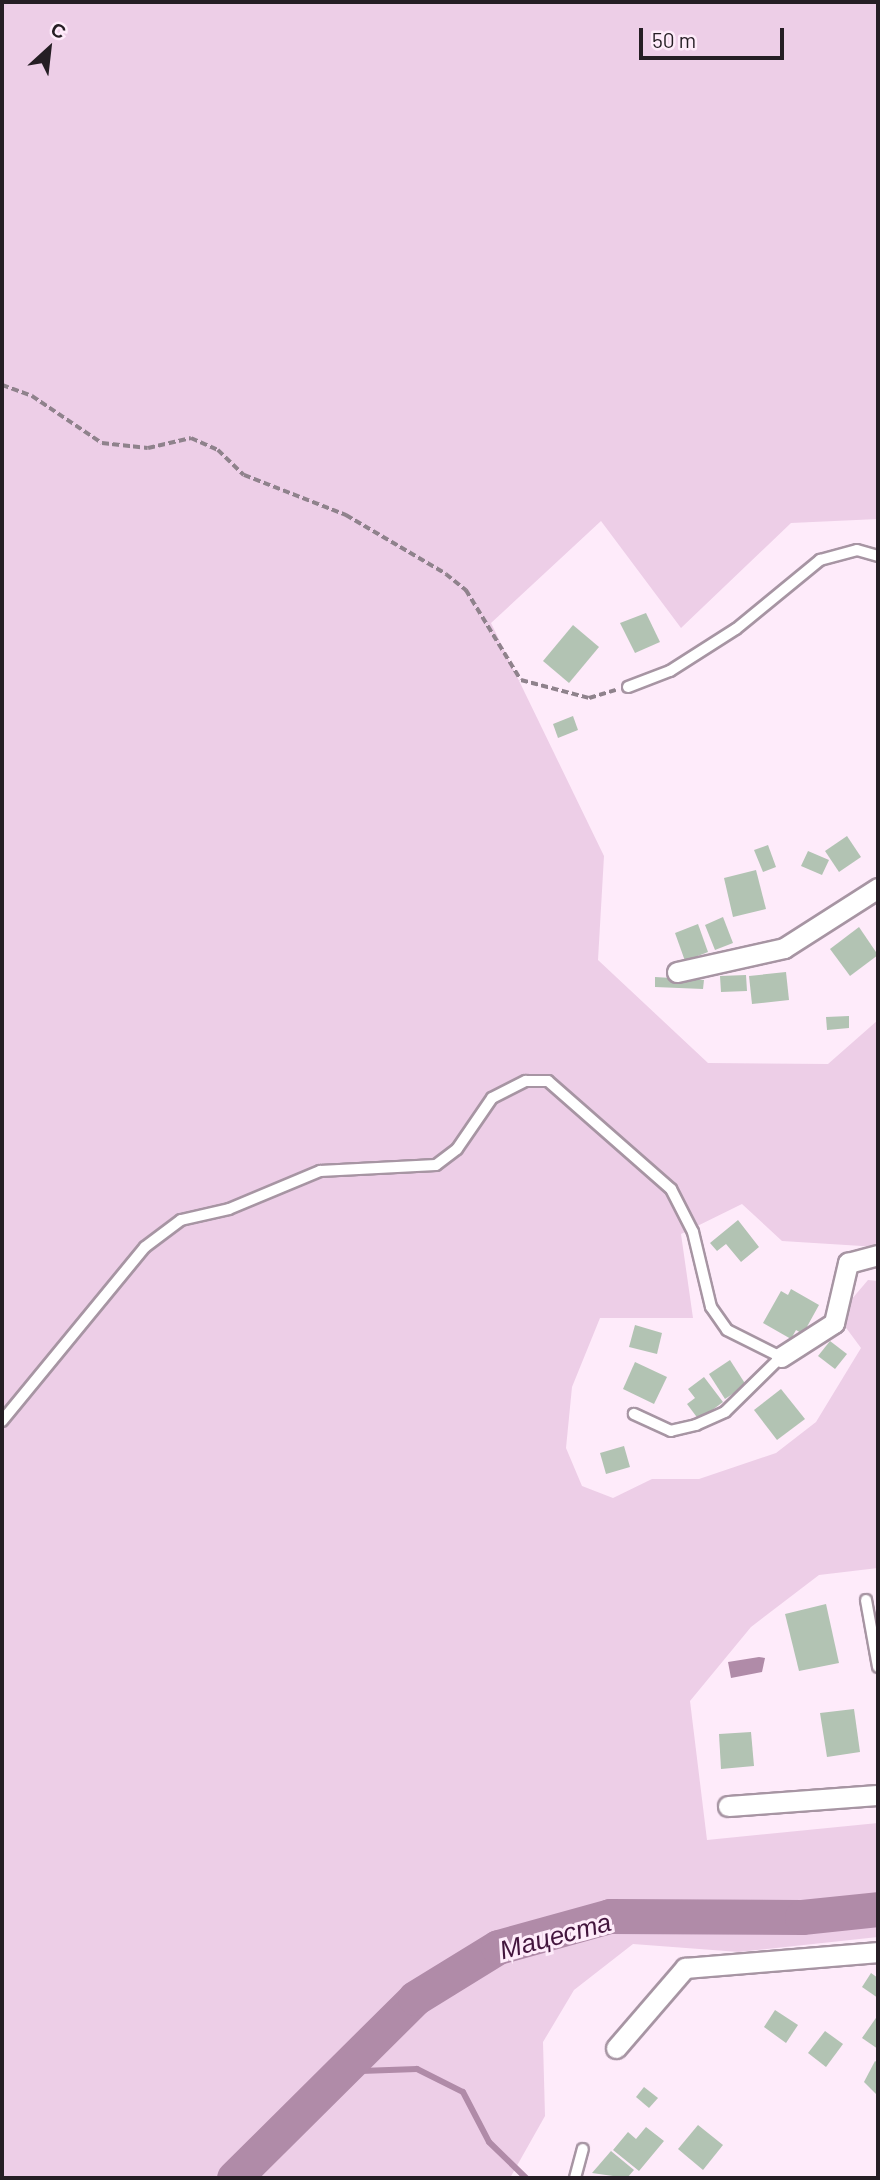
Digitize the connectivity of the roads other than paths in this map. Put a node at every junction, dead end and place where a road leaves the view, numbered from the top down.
1 (878, 556) edge
2 (628, 687) road end
3 (878, 888) edge
4 (677, 972) dead end
5 (878, 1255) edge
6 (781, 1357) junction
7 (634, 1414) dead end
8 (2, 1421) edge
9 (866, 1600) dead end
10 (878, 1667) edge
11 (878, 1795) edge
12 (727, 1806) dead end
13 (878, 1952) edge
14 (616, 2048) dead end
15 (583, 2149) dead end
16 (575, 2178) edge

1 - 2 lane
3 - 4 street
5 - 6 street
6 - 7 lane
6 - 8 lane
9 - 10 lane
11 - 12 street
13 - 14 street
15 - 16 lane

